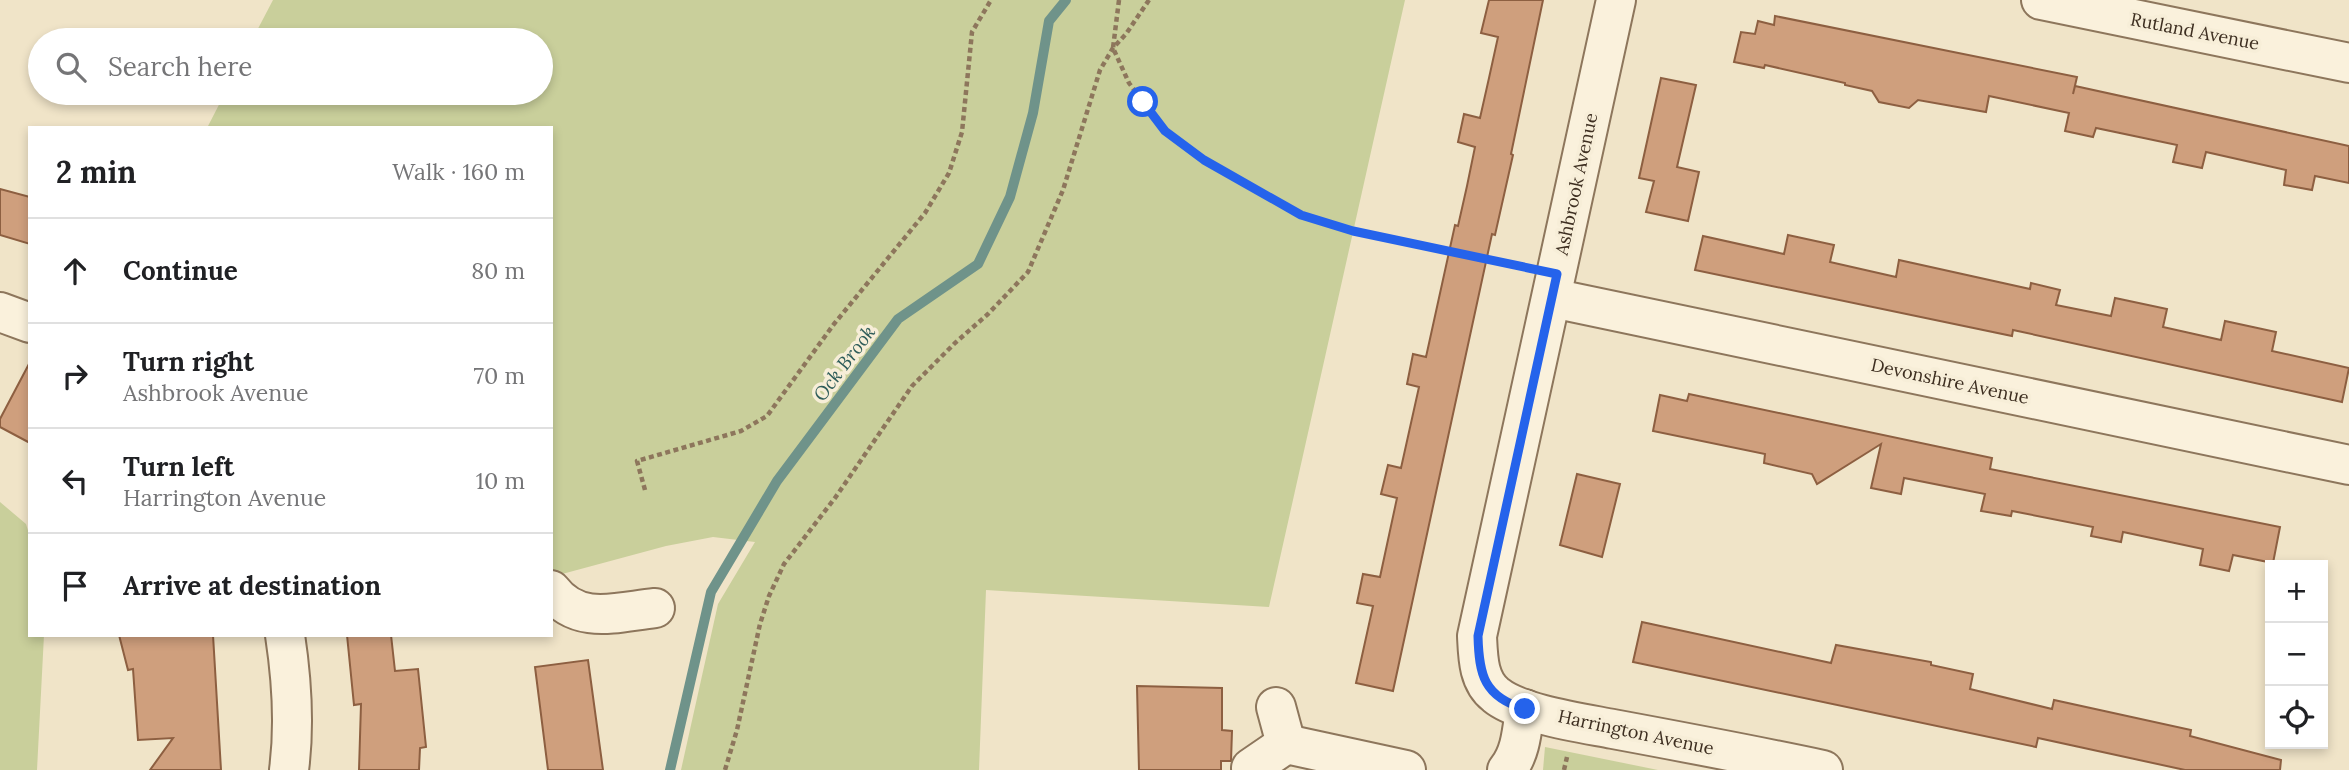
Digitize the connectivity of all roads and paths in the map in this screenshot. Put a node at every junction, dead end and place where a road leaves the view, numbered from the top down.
1 (990, 0) edge
2 (1119, 0) edge
3 (1149, 0) edge
4 (1616, 0) edge
5 (2041, 0) edge
6 (1113, 48) junction
7 (2349, 63) edge
8 (1555, 286) junction
9 (0, 312) edge
10 (28, 322) edge
11 (2349, 465) edge
12 (645, 490) dead end
13 (553, 592) edge
14 (655, 608) dead end
15 (285, 637) edge
16 (1509, 701) junction
17 (1276, 707) dead end
18 (1286, 744) junction
19 (1251, 768) edge
20 (1811, 769) edge
21 (289, 770) edge
22 (725, 770) edge
23 (1406, 770) edge
24 (1507, 770) edge

1 - 12 path
2 - 6 path
3 - 6 path
4 - 8 street, Ashbrook Avenue
5 - 7 street, Rutland Avenue
6 - 8 path
6 - 22 path
8 - 11 street, Devonshire Avenue
8 - 16 street, Ashbrook Avenue
9 - 10 street
13 - 14 street
15 - 21 street
16 - 20 street, Harrington Avenue
16 - 24 street
17 - 18 street
18 - 19 street
18 - 23 street

